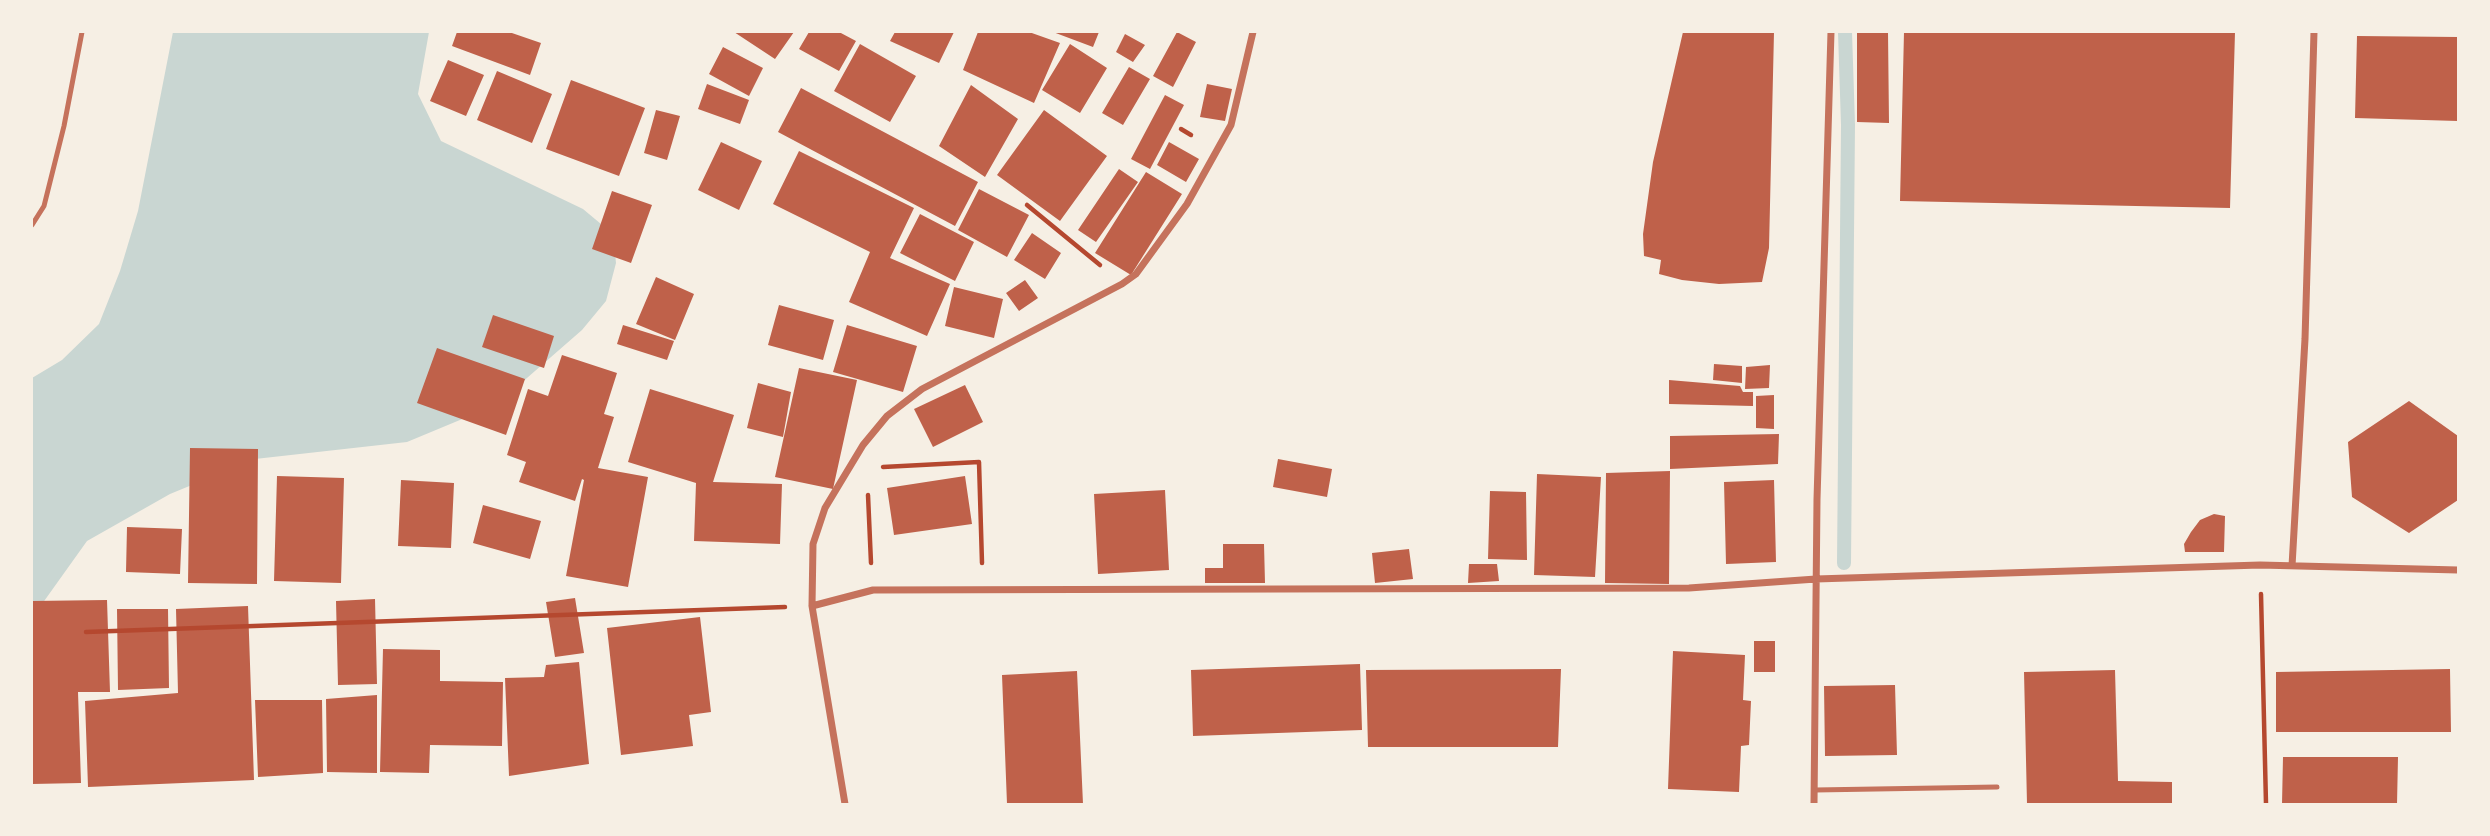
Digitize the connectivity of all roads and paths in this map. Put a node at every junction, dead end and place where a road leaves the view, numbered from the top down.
1 (82, 32) edge
2 (1254, 32) edge
3 (1831, 32) edge
4 (2314, 32) edge
5 (1027, 205) dead end
6 (32, 225) edge
7 (1122, 284) junction
8 (879, 467) dead end
9 (868, 495) dead end
10 (2260, 565) junction
11 (2292, 566) junction
12 (2459, 570) edge
13 (1816, 579) junction
14 (983, 589) junction
15 (873, 590) junction
16 (812, 606) junction
17 (86, 632) dead end
18 (1997, 787) dead end
19 (1815, 790) junction
20 (845, 804) edge
21 (1814, 804) edge
22 (2266, 804) edge

1 - 6 lane
2 - 7 street
3 - 13 street
4 - 11 street
5 - 7 path
7 - 16 street
8 - 14 path
9 - 15 path
10 - 11 street
10 - 13 street
10 - 22 path
11 - 12 street
13 - 14 street
13 - 19 street
14 - 15 street
15 - 16 street
16 - 17 path
16 - 20 street
18 - 19 lane
19 - 21 street

